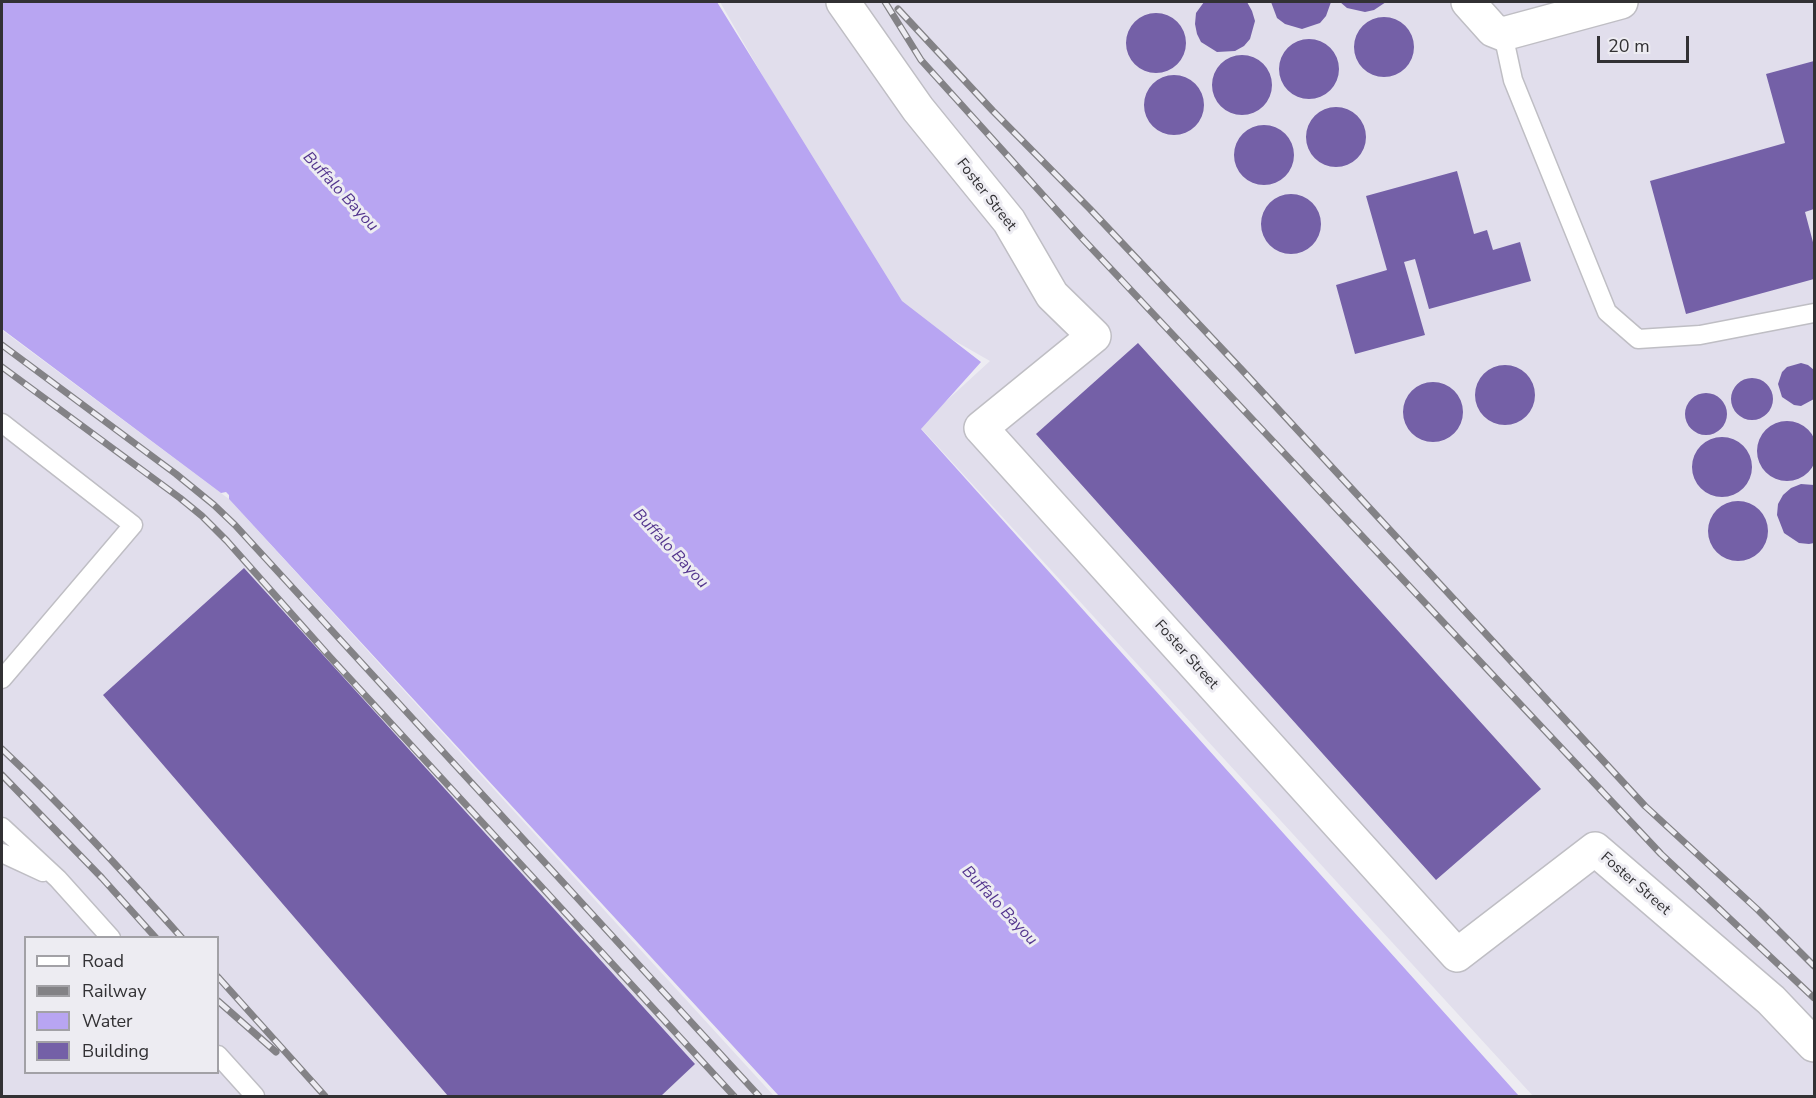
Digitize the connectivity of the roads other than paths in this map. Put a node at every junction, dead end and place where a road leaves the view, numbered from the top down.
1 (843, 2) edge
2 (1468, 2) edge
3 (1621, 2) edge
4 (1498, 32) junction
5 (1815, 313) edge
6 (2, 423) edge
7 (2, 679) edge
8 (2, 827) edge
9 (2, 853) edge
10 (58, 879) junction
11 (109, 936) edge
12 (1815, 1045) edge
13 (219, 1056) edge
14 (255, 1096) edge

1 - 12 street, Foster Street
2 - 4 street
3 - 4 street
4 - 5 lane
6 - 7 lane
8 - 10 lane
9 - 10 lane
10 - 11 lane
13 - 14 lane

